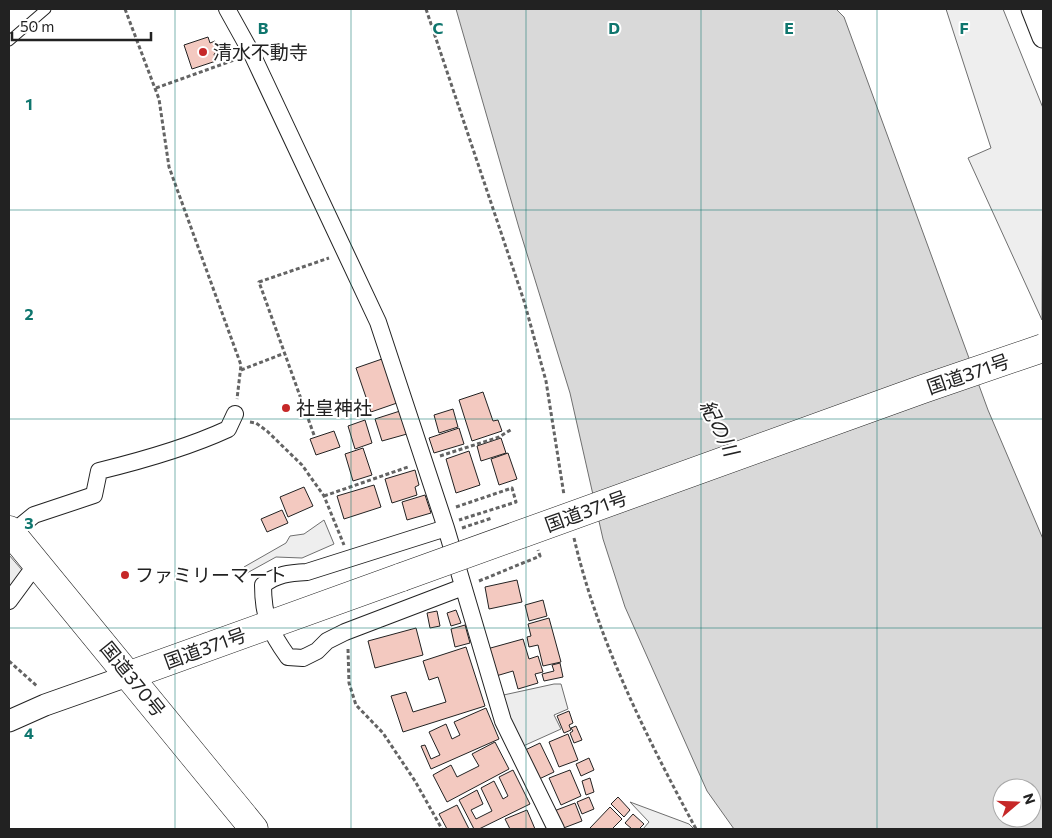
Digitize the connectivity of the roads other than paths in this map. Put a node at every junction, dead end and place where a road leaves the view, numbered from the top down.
1 (46, 9) edge
2 (227, 9) edge
3 (1032, 9) edge
4 (1043, 37) edge
5 (9, 41) edge
6 (1043, 348) edge
7 (233, 417) road end
8 (446, 528) junction
9 (10, 532) edge
10 (37, 563) junction
11 (463, 587) junction
12 (9, 601) edge
13 (267, 625) junction
14 (130, 675) junction
15 (9, 721) edge
16 (254, 829) edge
17 (556, 829) edge

1 - 5 lane
2 - 8 street
3 - 4 street
6 - 13 highway, 国道371号, bridge
7 - 9 street
8 - 11 street
8 - 13 street
9 - 10 highway, 国道370号
10 - 12 street
10 - 14 highway, 国道370号
11 - 13 street
11 - 17 street
13 - 14 highway, 国道371号
14 - 15 street
14 - 16 highway, 国道370号

